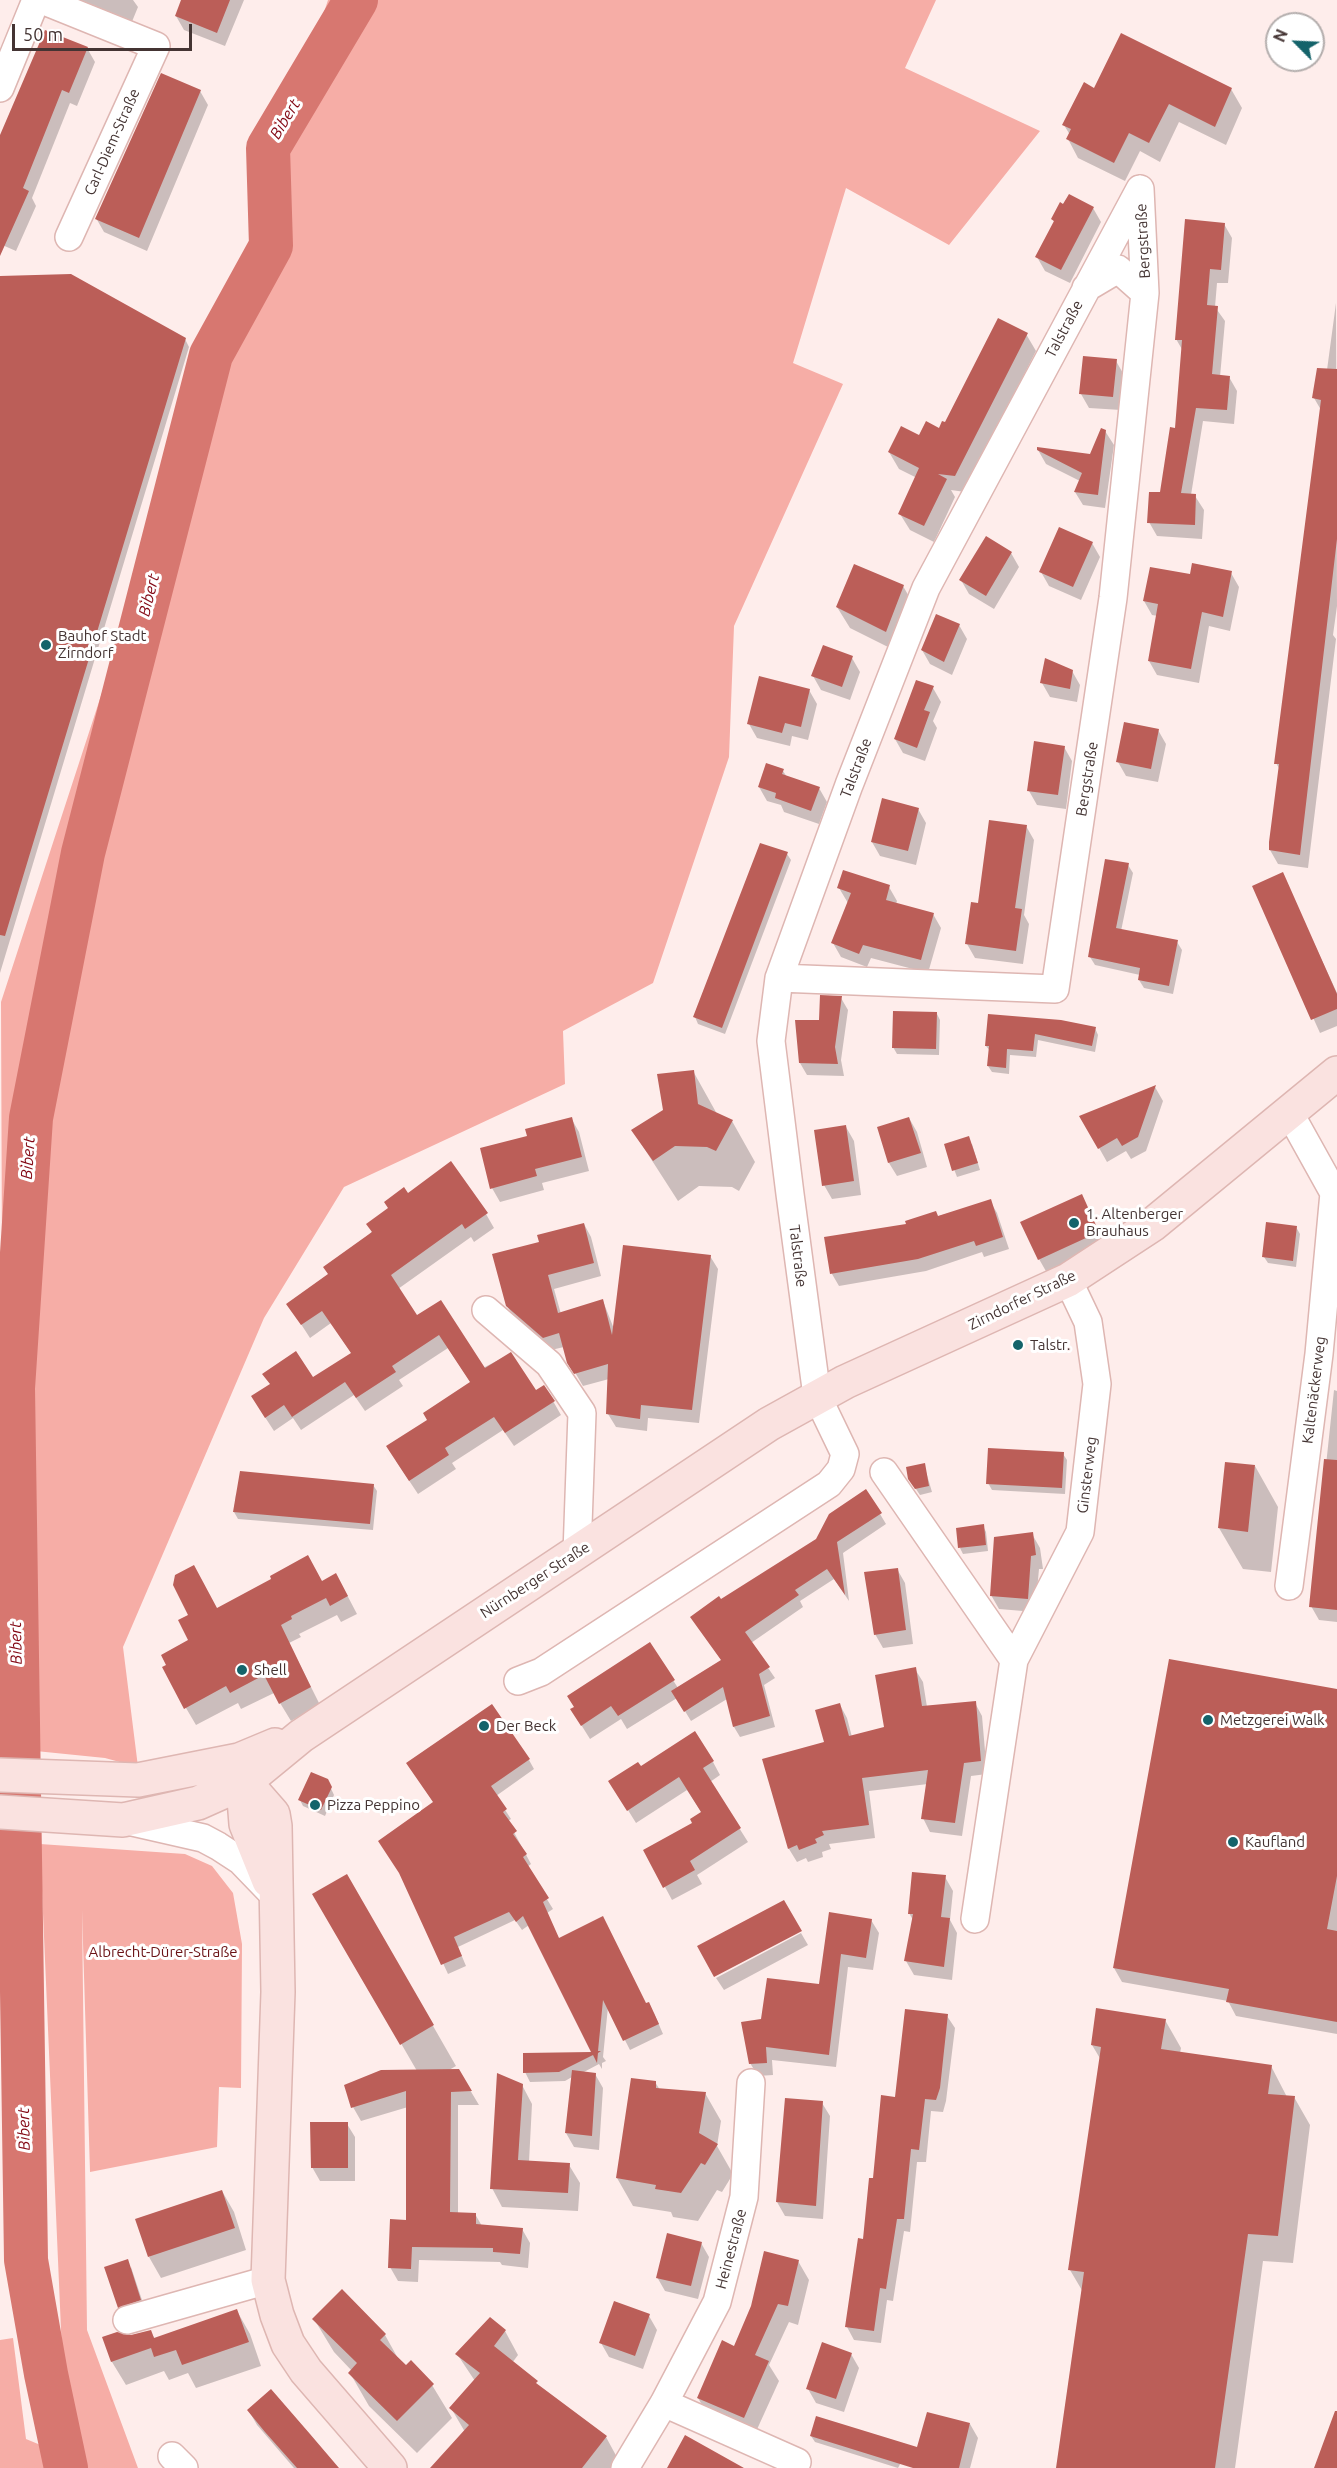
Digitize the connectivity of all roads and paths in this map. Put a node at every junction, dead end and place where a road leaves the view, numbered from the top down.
1 (36, 0) edge
2 (42, 0) edge
3 (0, 88) edge
4 (1140, 189) joint
5 (69, 237) dead end
6 (1085, 289) junction
7 (1145, 293) junction
8 (779, 978) junction
9 (1337, 1073) edge
10 (1289, 1112) junction
11 (1335, 1194) edge
12 (1068, 1280) junction
13 (486, 1310) dead end
14 (1328, 1355) edge
15 (817, 1396) junction
16 (769, 1424) joint
17 (884, 1472) dead end
18 (577, 1553) junction
19 (1289, 1586) dead end
20 (1014, 1660) junction
21 (518, 1681) dead end
22 (242, 1771) junction
23 (0, 1775) edge
24 (0, 1812) edge
25 (123, 1820) junction
26 (275, 1897) junction
27 (975, 1919) dead end
28 (751, 2083) dead end
29 (268, 2280) junction
30 (127, 2320) dead end
31 (664, 2403) junction
32 (797, 2462) dead end
33 (390, 2468) edge
34 (625, 2468) edge

1 - 3 street
2 - 5 street, Carl-Diem-Straße
4 - 6 street, Talstraße
4 - 7 street, Bergstraße
6 - 7 street, Bergstraße
6 - 8 street, Talstraße
7 - 8 street, Bergstraße
8 - 15 street, Talstraße
9 - 10 main road, Zirndorfer Straße
10 - 11 street
10 - 12 main road, Zirndorfer Straße
11 - 14 street, Kaltenäckerweg
12 - 15 main road, Zirndorfer Straße
12 - 20 street, Ginsterweg
13 - 18 street
14 - 19 street, Kaltenäckerweg
15 - 16 main road, Zirndorfer Straße
15 - 21 street
16 - 18 main road, Nürnberger Straße
17 - 20 street
18 - 22 main road, Nürnberger Straße
20 - 27 street, Ginsterweg
22 - 23 main road, Nürnberger Straße
22 - 25 main road, Nürnberger Straße
22 - 26 main road
24 - 25 main road, Nürnberger Straße
25 - 26 street
26 - 29 main road
28 - 31 street, Heinestraße
29 - 30 street
29 - 33 main road
31 - 32 street
31 - 34 street, Heinestraße

